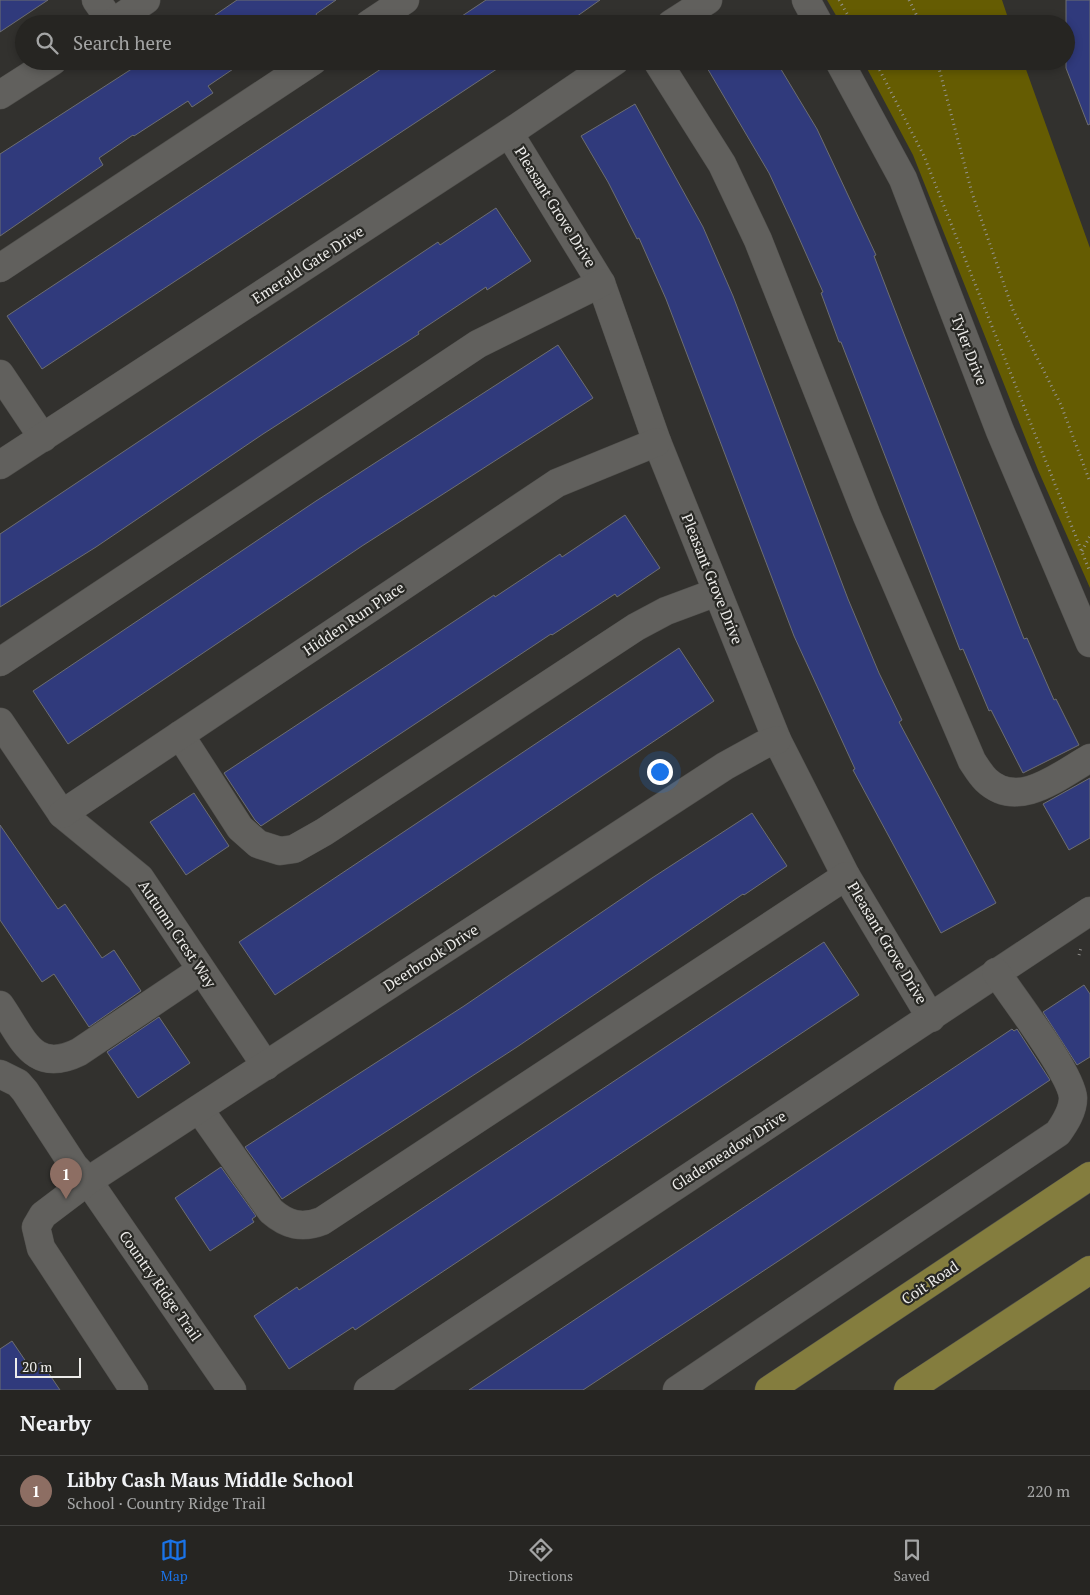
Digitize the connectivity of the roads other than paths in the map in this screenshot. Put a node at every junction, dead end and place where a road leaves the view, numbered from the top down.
1 (96, 0) edge
2 (146, 0) edge
3 (405, 0) edge
4 (708, 0) edge
5 (806, 0) edge
6 (106, 15) edge
7 (124, 15) edge
8 (382, 15) edge
9 (686, 15) edge
10 (814, 15) edge
11 (39, 70) edge
12 (298, 70) edge
13 (602, 70) edge
14 (663, 70) edge
15 (844, 70) edge
16 (0, 95) edge
17 (509, 133) junction
18 (0, 268) edge
19 (601, 283) junction
20 (0, 374) edge
21 (43, 438) junction
22 (656, 442) junction
23 (0, 465) edge
24 (717, 592) junction
25 (1090, 643) edge
26 (0, 662) edge
27 (0, 722) edge
28 (180, 735) junction
29 (777, 740) junction
30 (1090, 758) edge
31 (62, 814) junction
32 (846, 876) junction
33 (1090, 911) edge
34 (201, 970) junction
35 (996, 972) junction
36 (0, 1005) edge
37 (931, 1018) junction
38 (266, 1066) junction
39 (0, 1074) edge
40 (199, 1109) junction
41 (1090, 1176) edge
42 (88, 1182) junction
43 (1090, 1270) edge
44 (379, 1387) edge
45 (134, 1390) edge
46 (232, 1390) edge
47 (677, 1390) edge
48 (769, 1390) edge
49 (908, 1390) edge

1 - 6 street
2 - 7 street
3 - 8 street
4 - 9 street
5 - 10 street
11 - 16 street
12 - 18 street
13 - 17 street, Emerald Gate Drive
14 - 30 street
15 - 25 street, Tyler Drive
17 - 19 street, Pleasant Grove Drive
17 - 21 street, Emerald Gate Drive
19 - 22 street, Pleasant Grove Drive
19 - 26 street
20 - 21 street
21 - 23 street, Emerald Gate Drive
22 - 24 street, Pleasant Grove Drive
22 - 28 street, Hidden Run Place
24 - 28 street
24 - 29 street, Pleasant Grove Drive
27 - 31 street, Autumn Crest Way
28 - 31 street, Hidden Run Place
29 - 32 street, Pleasant Grove Drive
29 - 38 street, Deerbrook Drive
31 - 34 street, Autumn Crest Way
32 - 37 street, Pleasant Grove Drive
32 - 40 street
33 - 35 street, Glademeadow Drive
34 - 36 street
34 - 38 street, Autumn Crest Way
35 - 37 street, Glademeadow Drive
35 - 47 street
37 - 44 street, Glademeadow Drive
38 - 40 street, Deerbrook Drive
39 - 42 street, Country Ridge Trail
40 - 42 street, Deerbrook Drive
41 - 48 main road, Coit Road
42 - 45 street, Deerbrook Drive
42 - 46 street, Country Ridge Trail
43 - 49 main road

